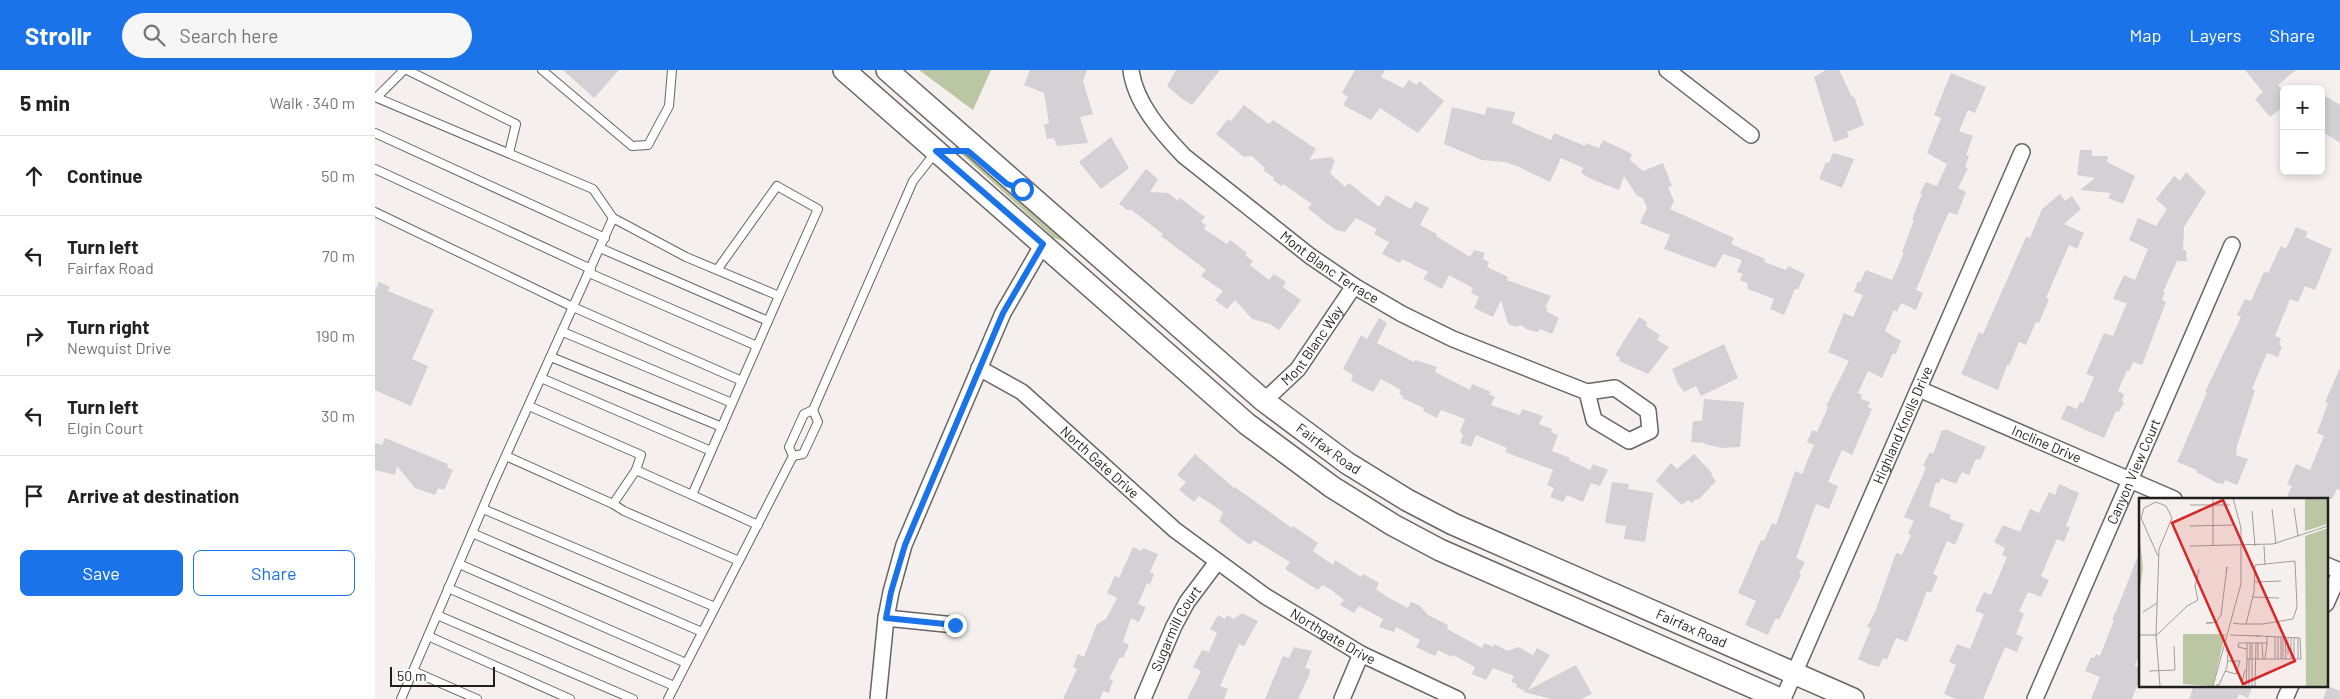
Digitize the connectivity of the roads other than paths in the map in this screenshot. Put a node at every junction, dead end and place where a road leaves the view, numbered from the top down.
1 (406, 70) edge
2 (542, 70) edge
3 (672, 70) edge
4 (844, 70) edge
5 (887, 70) edge
6 (1131, 70) edge
7 (1667, 70) edge
8 (376, 97) edge
9 (375, 133) edge
10 (1751, 135) dead end
11 (936, 151) junction
12 (2022, 152) dead end
13 (509, 153) junction
14 (375, 170) edge
15 (1022, 189) junction
16 (375, 212) edge
17 (613, 218) junction
18 (605, 238) junction
19 (1043, 244) junction
20 (2231, 245) dead end
21 (600, 248) junction
22 (717, 270) junction
23 (590, 271) junction
24 (1354, 286) junction
25 (779, 296) junction
26 (573, 308) junction
27 (1167, 315) junction
28 (768, 321) junction
29 (1131, 322) junction
30 (563, 332) junction
31 (757, 346) junction
32 (551, 357) junction
33 (979, 368) junction
34 (541, 378) junction
35 (742, 381) junction
36 (1919, 389) junction
37 (1587, 392) dead end
38 (1264, 401) junction
39 (732, 403) junction
40 (529, 406) junction
41 (813, 410) junction
42 (721, 427) junction
43 (711, 451) junction
44 (506, 456) junction
45 (793, 456) junction
46 (636, 470) junction
47 (2130, 480) junction
48 (692, 495) junction
49 (2172, 498) edge
50 (613, 504) junction
51 (483, 509) junction
52 (758, 524) junction
53 (472, 533) junction
54 (739, 561) junction
55 (1217, 562) junction
56 (459, 564) junction
57 (2327, 565) edge
58 (2340, 571) edge
59 (448, 588) junction
60 (2327, 602) edge
61 (715, 607) junction
62 (437, 615) junction
63 (886, 618) junction
64 (955, 625) dead end
65 (702, 632) junction
66 (428, 636) junction
67 (1361, 654) junction
68 (686, 663) junction
69 (413, 671) junction
70 (1794, 674) junction
71 (674, 686) junction
72 (2291, 686) edge
73 (404, 698) edge
74 (477, 699) edge
75 (570, 699) edge
76 (633, 699) edge
77 (668, 699) edge
78 (878, 699) edge
79 (1143, 699) edge
80 (1342, 699) edge
81 (1457, 699) edge
82 (1782, 699) edge
83 (1853, 699) edge
84 (2035, 699) edge
85 (2285, 699) edge

1 - 8 lane
1 - 13 lane
2 - 3 lane
4 - 11 main road, Fairfax Road
5 - 15 main road, Fairfax Road
6 - 24 street, Mont Blanc Terrace
7 - 10 street
8 - 13 lane
9 - 18 lane
11 - 15 main road
11 - 19 main road, Fairfax Road
11 - 41 lane
12 - 36 street, Highland Knolls Drive
13 - 17 lane
14 - 23 lane
15 - 27 main road, Fairfax Road
16 - 26 lane
17 - 18 lane
17 - 22 lane
18 - 21 lane
19 - 27 main road
19 - 29 main road, Fairfax Road
19 - 33 street
20 - 47 street, Canyon View Court
21 - 23 lane
21 - 28 lane
22 - 25 lane
22 - 25 lane
23 - 26 lane
23 - 31 lane
24 - 37 street, Mont Blanc Terrace
24 - 38 street, Mont Blanc Way
25 - 28 lane
26 - 30 lane
26 - 35 lane
27 - 38 main road, Fairfax Road
28 - 31 lane
29 - 38 main road
29 - 82 main road, Fairfax Road
30 - 32 lane
30 - 39 lane
31 - 35 lane
32 - 34 lane
32 - 42 lane
33 - 55 street, North Gate Drive
33 - 63 street
34 - 40 lane
34 - 43 lane
35 - 39 lane
36 - 47 street, Incline Drive
36 - 70 street, Highland Knolls Drive
38 - 70 main road, Fairfax Road
39 - 42 lane
40 - 44 lane
40 - 46 lane
41 - 45 lane
41 - 45 lane
42 - 43 lane
43 - 48 lane
44 - 50 lane
44 - 51 lane
45 - 52 lane
46 - 48 lane
46 - 50 lane
47 - 49 street, Incline Drive
47 - 84 street, Canyon View Court
48 - 52 lane
50 - 54 lane
51 - 53 lane
51 - 61 lane
52 - 54 lane
53 - 56 lane
53 - 65 lane
54 - 61 lane
55 - 67 street, Northgate Drive
55 - 79 street, Sugarmill Court
56 - 59 lane
56 - 68 lane
57 - 58 street
58 - 60 street
59 - 62 lane
59 - 71 lane
61 - 65 lane
62 - 66 lane
62 - 76 lane
63 - 64 street
63 - 78 street
65 - 68 lane
66 - 69 lane
66 - 75 lane
67 - 80 street
67 - 81 street, Northgate Drive
68 - 71 lane
69 - 73 lane
69 - 74 lane
70 - 82 street, Highland Knolls Drive
70 - 83 main road, Fairfax Road
71 - 77 lane
72 - 85 street

